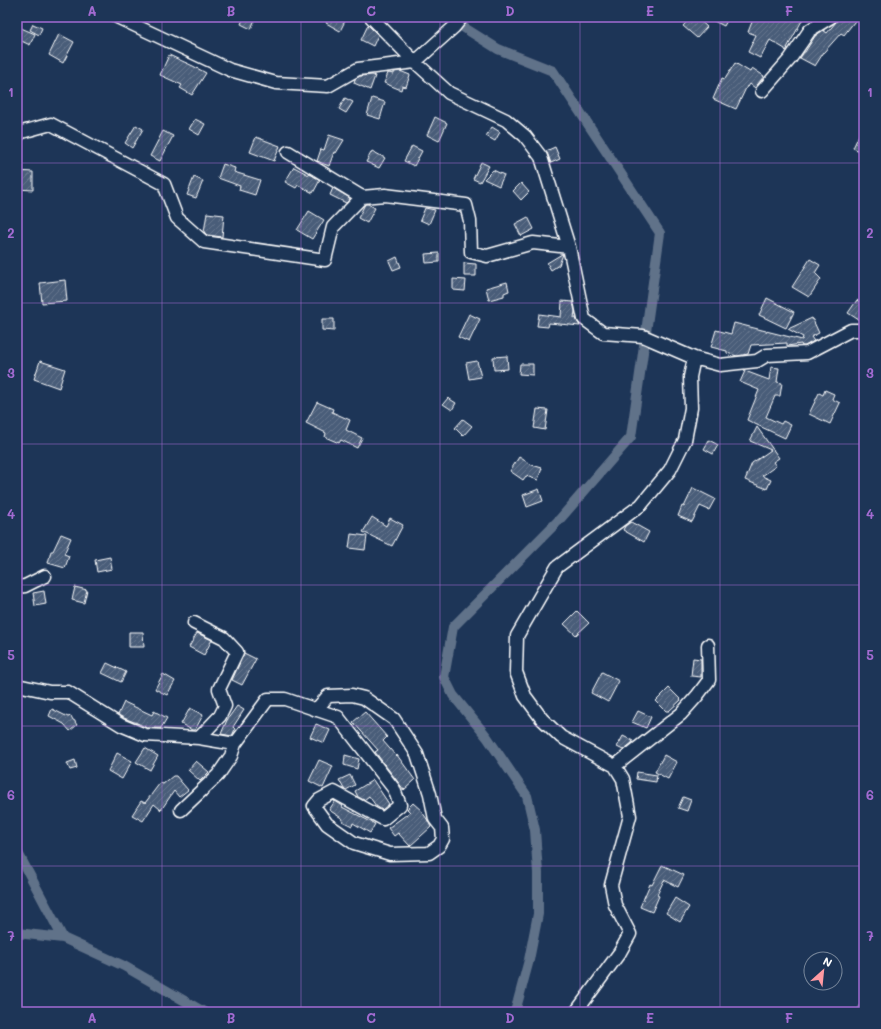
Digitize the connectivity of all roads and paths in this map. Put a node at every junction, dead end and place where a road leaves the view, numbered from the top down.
1 (117, 17) edge
2 (371, 17) edge
3 (462, 17) edge
4 (831, 17) edge
5 (415, 62) junction
6 (762, 92) dead end
7 (17, 136) edge
8 (288, 152) dead end
9 (362, 197) junction
10 (569, 247) junction
11 (864, 330) edge
12 (694, 358) junction
13 (45, 576) dead end
14 (17, 587) edge
15 (194, 622) dead end
16 (708, 645) dead end
17 (17, 685) edge
18 (316, 710) junction
19 (199, 738) junction
20 (236, 744) junction
21 (615, 766) junction
22 (181, 810) dead end
23 (576, 1012) edge

1 - 5 street
2 - 5 street
3 - 5 street
4 - 6 street
5 - 10 street
7 - 9 street
8 - 9 street
9 - 10 street
10 - 12 street
11 - 12 street
12 - 21 street
13 - 14 street
15 - 19 street
16 - 21 street
17 - 19 street
18 - 18 street
18 - 20 street
19 - 20 street
20 - 22 street
21 - 23 street

